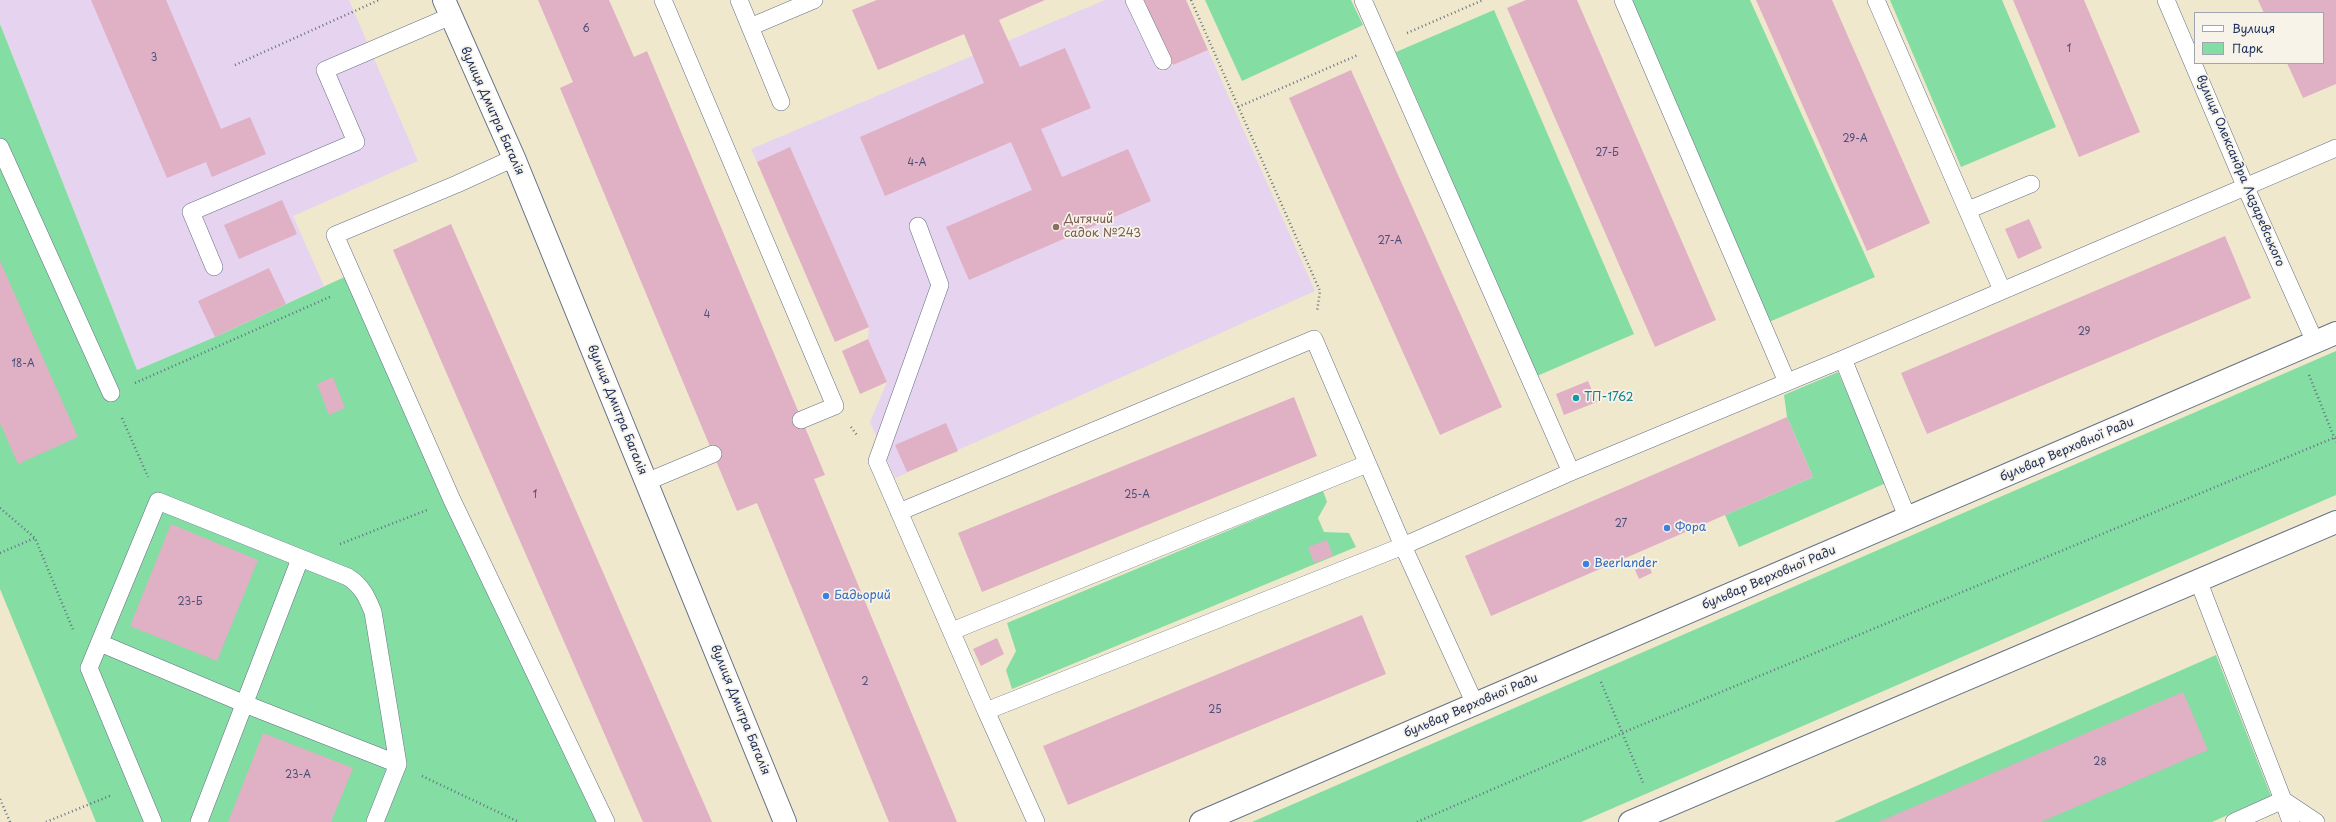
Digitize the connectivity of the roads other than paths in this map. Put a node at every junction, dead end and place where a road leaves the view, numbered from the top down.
1 (663, 0) edge
2 (739, 0) edge
3 (814, 0) edge
4 (1134, 0) edge
5 (1363, 0) edge
6 (1623, 0) edge
7 (1876, 0) edge
8 (2166, 0) edge
9 (447, 8) edge
10 (750, 27) junction
11 (1163, 61) dead end
12 (781, 102) dead end
13 (0, 147) edge
14 (2336, 148) edge
15 (514, 158) junction
16 (2031, 184) dead end
17 (2246, 188) junction
18 (1968, 210) junction
19 (918, 226) dead end
20 (214, 267) dead end
21 (2002, 290) junction
22 (2336, 333) edge
23 (2307, 346) junction
24 (1843, 359) junction
25 (1787, 382) junction
26 (111, 393) road end
27 (801, 420) dead end
28 (713, 454) dead end
29 (1367, 464) junction
30 (1571, 472) junction
31 (646, 482) junction
32 (899, 512) junction
33 (1908, 519) junction
34 (2336, 522) edge
35 (1403, 546) junction
36 (300, 559) junction
37 (2198, 580) junction
38 (952, 631) junction
39 (100, 643) junction
40 (245, 704) junction
41 (1475, 704) junction
42 (986, 711) junction
43 (398, 764) junction
44 (2282, 800) junction
45 (153, 822) edge
46 (199, 822) edge
47 (375, 822) edge
48 (606, 822) edge
49 (786, 822) edge
50 (1036, 822) edge
51 (1201, 822) edge
52 (1630, 822) edge
53 (2234, 822) edge
54 (2291, 822) edge
55 (2316, 822) edge

1 - 27 lane
2 - 10 lane
3 - 10 lane
4 - 11 lane
5 - 30 lane
6 - 25 lane
7 - 18 lane
8 - 17 lane, вулиця Олександра Лазаревського
9 - 15 street, вулиця Дмитра Багалія
9 - 20 lane
10 - 12 lane
13 - 26 lane
14 - 17 lane
15 - 31 street, вулиця Дмитра Багалія
15 - 48 lane
16 - 18 lane
17 - 21 lane
17 - 23 lane, вулиця Олександра Лазаревського
18 - 21 lane
19 - 32 lane
21 - 24 lane
22 - 23 street, бульвар Верховної Ради
23 - 33 street, бульвар Верховної Ради
24 - 25 lane
24 - 33 lane
25 - 30 lane
28 - 31 lane
29 - 32 lane
29 - 35 lane
29 - 38 lane
30 - 35 lane
31 - 49 street, вулиця Дмитра Багалія
32 - 38 lane
33 - 41 street, бульвар Верховної Ради
34 - 37 street
35 - 41 lane
35 - 42 lane
36 - 39 lane
36 - 40 lane
36 - 43 lane
37 - 44 lane
37 - 52 street
38 - 42 lane
39 - 40 lane
39 - 45 lane
40 - 43 lane
40 - 46 lane
41 - 51 street, бульвар Верховної Ради
42 - 50 lane
43 - 47 lane
44 - 53 lane
44 - 54 lane
44 - 55 lane

